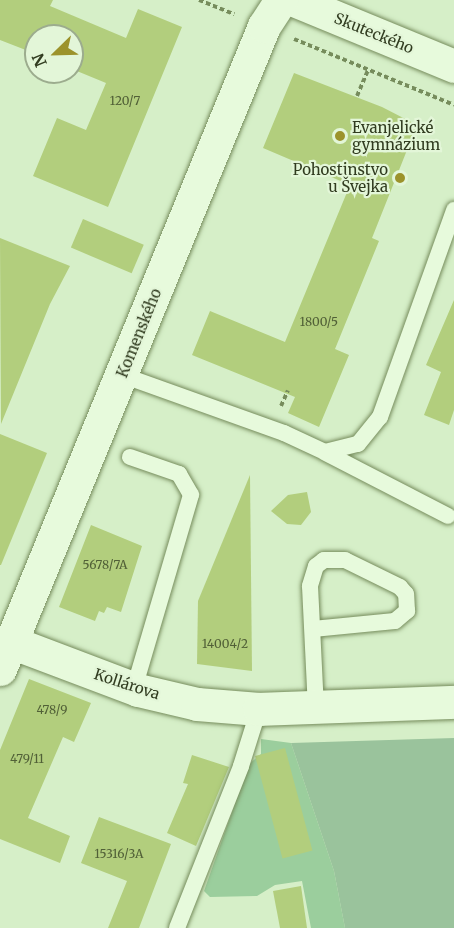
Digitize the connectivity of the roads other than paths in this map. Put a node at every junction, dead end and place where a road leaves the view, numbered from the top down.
1 (281, 0) edge
2 (294, 0) edge
3 (454, 66) edge
4 (454, 210) edge
5 (122, 375) junction
6 (325, 452) junction
7 (130, 457) dead end
8 (448, 516) dead end
9 (313, 629) junction
10 (4, 650) edge
11 (134, 688) junction
12 (454, 702) edge
13 (316, 708) junction
14 (259, 710) junction
15 (177, 928) edge

1 - 5 street, Komenského
2 - 3 street, Skuteckého
4 - 6 lane
5 - 6 lane
5 - 10 street, Komenského
6 - 8 lane
7 - 11 lane
9 - 9 lane
9 - 13 lane
10 - 11 street, Kollárova
11 - 14 street, Kollárova
12 - 13 street, Kollárova
13 - 14 street, Kollárova
14 - 15 lane

